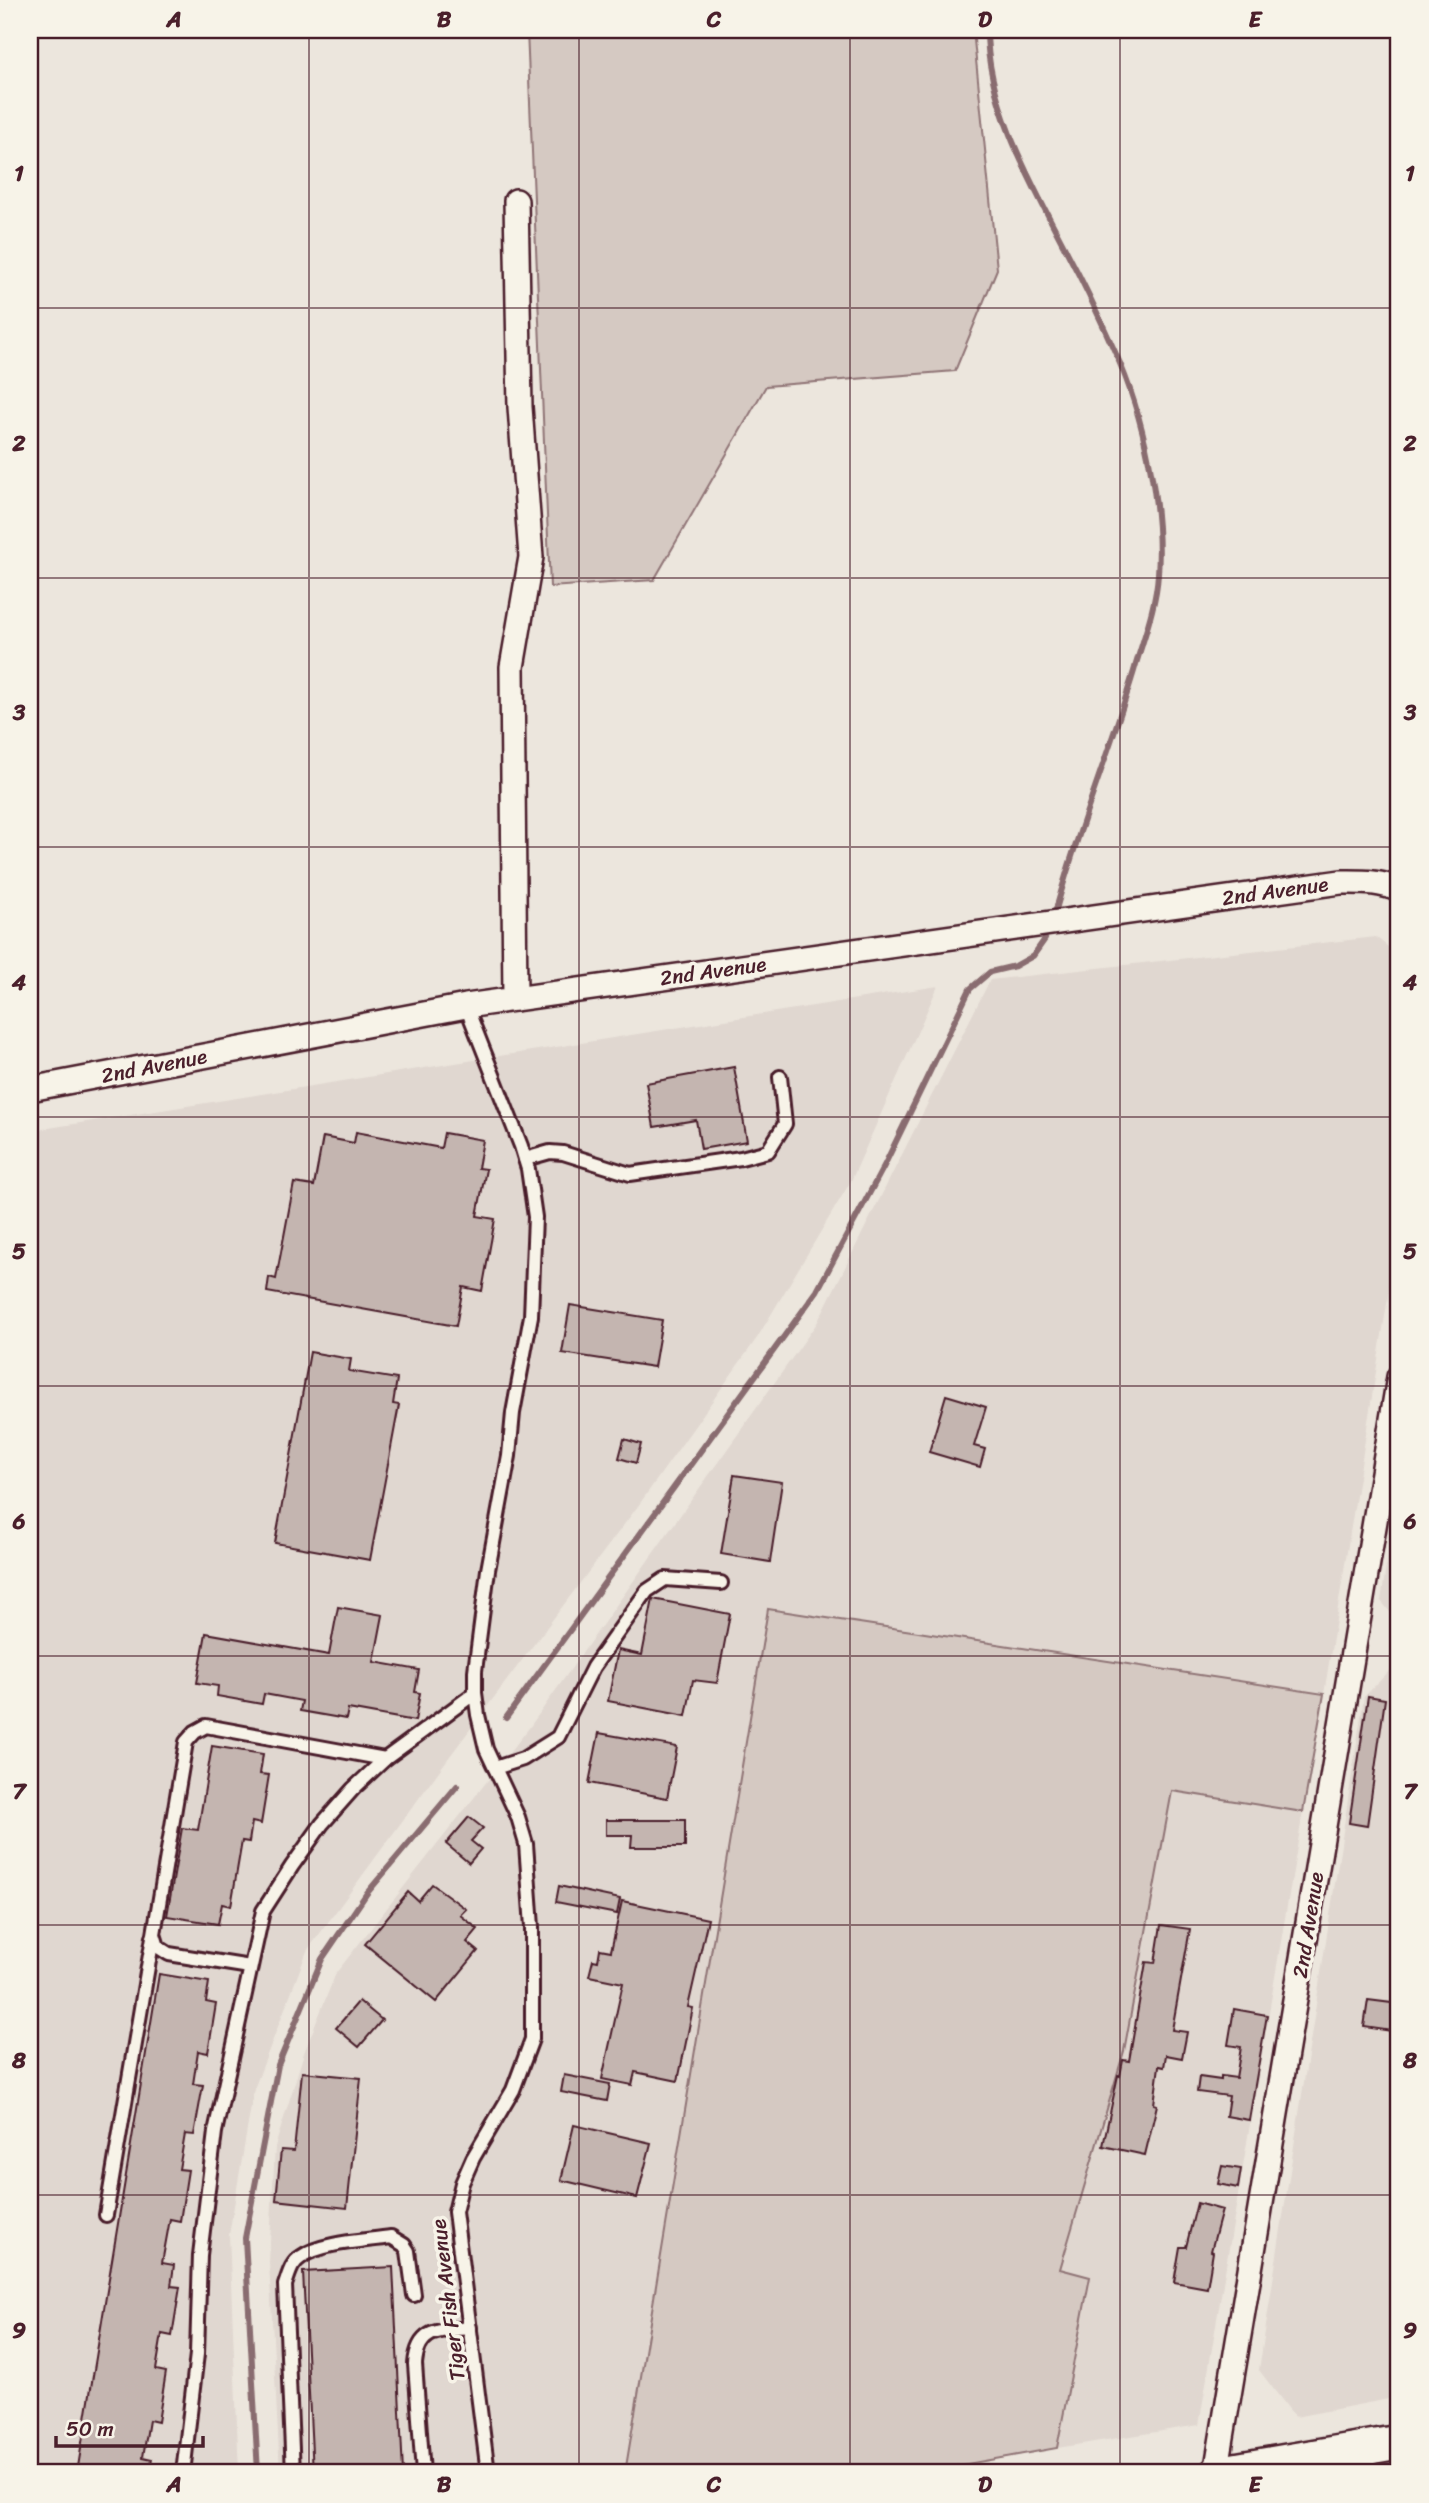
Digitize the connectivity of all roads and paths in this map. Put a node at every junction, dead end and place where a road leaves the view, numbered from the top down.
1 (516, 201) dead end
2 (1399, 890) edge
3 (516, 999) junction
4 (466, 1006) junction
5 (780, 1077) dead end
6 (30, 1089) edge
7 (525, 1159) junction
8 (1399, 1377) edge
9 (721, 1583) dead end
10 (475, 1693) junction
11 (385, 1759) junction
12 (495, 1768) junction
13 (153, 1934) junction
14 (250, 1967) junction
15 (106, 2215) dead end
16 (414, 2295) dead end
17 (470, 2328) junction
18 (1399, 2442) edge
19 (183, 2473) edge
20 (293, 2473) edge
21 (423, 2473) edge
22 (488, 2473) edge
23 (1217, 2473) edge

1 - 3 street
2 - 3 street, 2nd Avenue
3 - 4 street, 2nd Avenue
4 - 6 street, 2nd Avenue
4 - 7 lane, Tiger Fish Avenue
5 - 7 lane
7 - 10 lane, Tiger Fish Avenue
8 - 23 street, 2nd Avenue
9 - 12 lane
10 - 11 lane
10 - 12 lane, Tiger Fish Avenue
11 - 13 lane
11 - 14 lane
12 - 17 lane, Tiger Fish Avenue
13 - 14 lane
13 - 15 lane
14 - 19 lane
16 - 20 lane
17 - 21 lane
17 - 22 lane, Tiger Fish Avenue
18 - 23 main road

